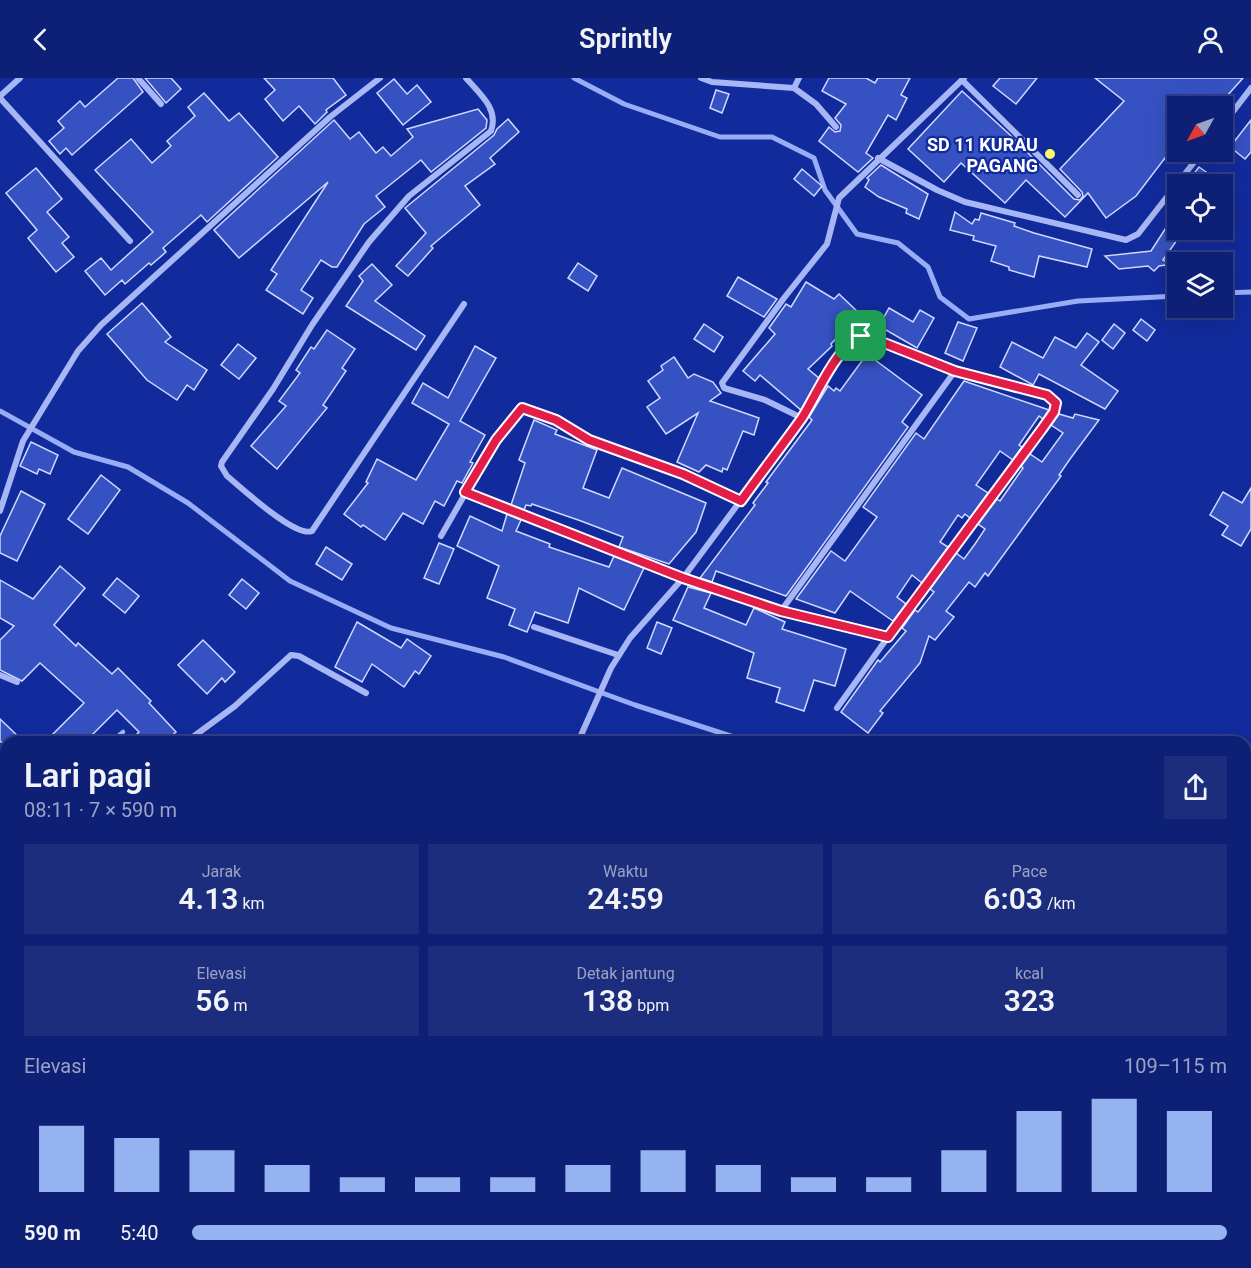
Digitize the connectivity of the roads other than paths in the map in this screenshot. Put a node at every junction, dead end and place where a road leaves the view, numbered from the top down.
1 (20, 78) edge
2 (138, 78) edge
3 (380, 78) edge
4 (466, 78) edge
5 (700, 78) edge
6 (799, 78) edge
7 (963, 79) edge
8 (713, 80) edge
9 (794, 88) junction
10 (1251, 88) edge
11 (0, 97) edge
12 (160, 104) dead end
13 (1233, 112) edge
14 (836, 127) dead end
15 (878, 158) junction
16 (1194, 162) edge
17 (1078, 195) dead end
18 (130, 241) dead end
19 (464, 304) dead end
20 (955, 371) junction
21 (802, 418) junction
22 (465, 492) junction
23 (741, 501) junction
24 (0, 511) edge
25 (441, 536) dead end
26 (683, 578) junction
27 (781, 611) junction
28 (534, 627) dead end
29 (888, 637) junction
30 (618, 655) junction
31 (0, 675) edge
32 (17, 682) dead end
33 (366, 693) dead end
34 (837, 708) dead end
35 (123, 732) dead end
36 (118, 736) edge
37 (194, 736) edge
38 (580, 736) edge

1 - 11 street
2 - 12 street
3 - 24 street
4 - 19 street
5 - 8 street
6 - 9 street
7 - 15 street
7 - 17 street
8 - 9 street
9 - 14 street
10 - 13 street
11 - 18 street
15 - 16 street
15 - 21 street
20 - 21 street
20 - 27 street
20 - 29 street
21 - 23 street
22 - 23 street
22 - 25 street
22 - 26 street
23 - 26 street
26 - 27 street
26 - 30 street
27 - 29 street
28 - 30 street
29 - 34 street
30 - 38 street
31 - 32 street
33 - 37 street
35 - 36 lane

